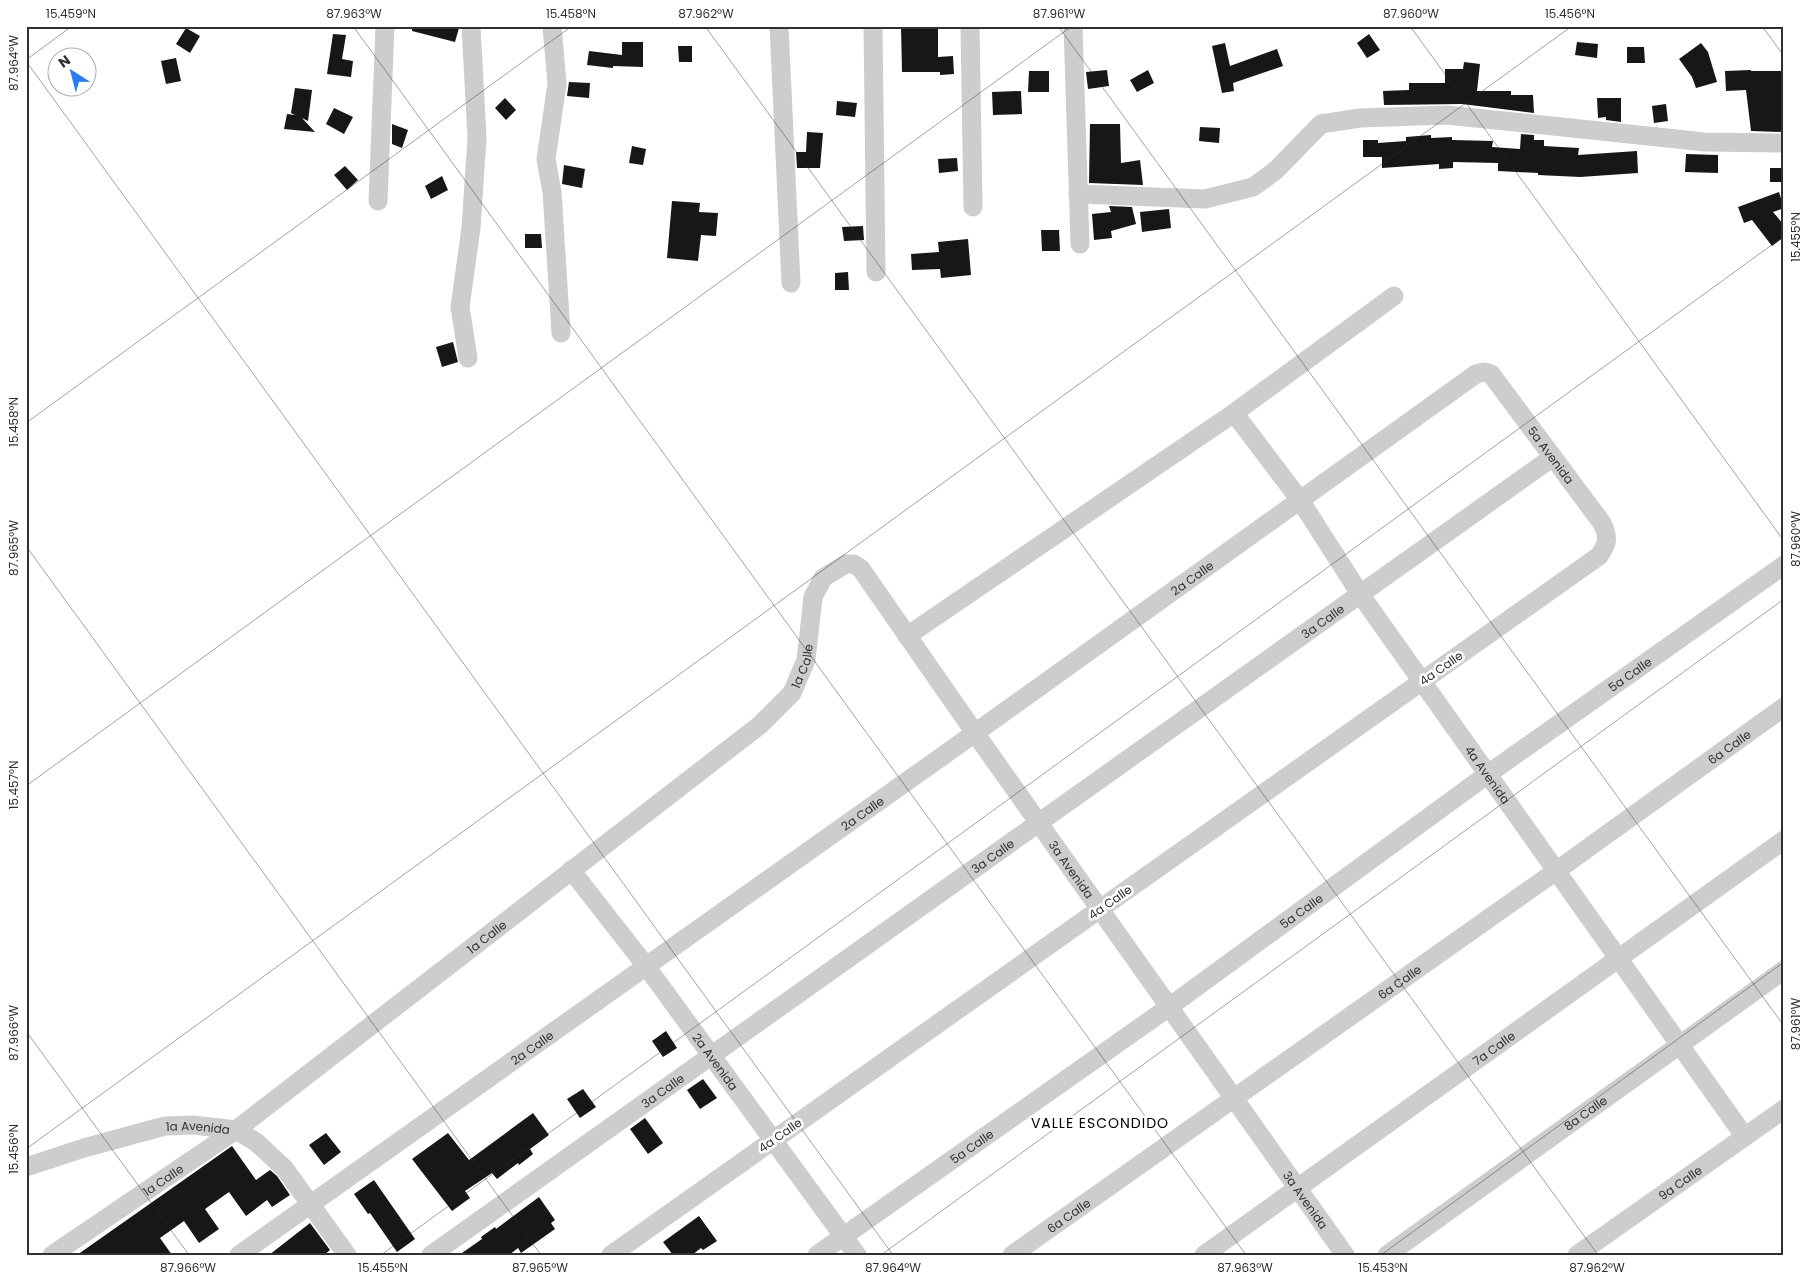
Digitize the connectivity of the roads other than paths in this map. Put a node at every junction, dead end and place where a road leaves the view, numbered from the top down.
1 (385, 26) edge
2 (471, 26) edge
3 (552, 26) edge
4 (779, 26) edge
5 (873, 26) edge
6 (970, 26) edge
7 (1073, 26) edge
8 (1784, 143) edge
9 (1078, 194) junction
10 (378, 202) dead end
11 (973, 208) dead end
12 (1080, 244) dead end
13 (876, 272) dead end
14 (791, 283) dead end
15 (1394, 296) dead end
16 (561, 333) dead end
17 (468, 358) dead end
18 (1484, 372) joint
19 (1234, 413) junction
20 (1553, 456) junction
21 (1300, 500) junction
22 (1606, 545) joint
23 (846, 564) joint
24 (1784, 565) edge
25 (1360, 594) junction
26 (907, 636) junction
27 (1422, 682) junction
28 (1784, 707) edge
29 (975, 733) junction
30 (1488, 774) junction
31 (1038, 823) junction
32 (1784, 840) edge
33 (571, 870) junction
34 (1556, 870) junction
35 (1100, 909) junction
36 (1618, 958) junction
37 (646, 966) junction
38 (1784, 970) edge
39 (1169, 1007) junction
40 (1680, 1045) junction
41 (711, 1056) junction
42 (1234, 1098) junction
43 (1784, 1109) edge
44 (236, 1130) junction
45 (1745, 1137) junction
46 (774, 1140) junction
47 (26, 1167) edge
48 (1297, 1188) junction
49 (311, 1204) junction
50 (844, 1236) junction
51 (52, 1255) edge
52 (239, 1255) edge
53 (348, 1255) edge
54 (431, 1255) edge
55 (611, 1255) edge
56 (818, 1255) edge
57 (857, 1255) edge
58 (1012, 1255) edge
59 (1204, 1255) edge
60 (1345, 1255) edge
61 (1386, 1255) edge
62 (1577, 1255) edge

1 - 10 street
2 - 17 street
3 - 16 street
4 - 14 street
5 - 13 street
6 - 11 street
7 - 9 street
8 - 9 street
9 - 12 street
15 - 19 street
18 - 20 street, 5a Avenida
18 - 21 street, 2a Calle
19 - 21 street, 4a Avenida
19 - 26 street
20 - 22 street, 5a Avenida
20 - 25 street, 3a Calle
21 - 25 street, 4a Avenida
21 - 29 street, 2a Calle
22 - 27 street, 4a Calle
23 - 26 street, 3a Avenida
23 - 33 street, 1a Calle
24 - 30 street, 5a Calle
25 - 27 street, 4a Avenida
25 - 31 street, 3a Calle
26 - 29 street, 3a Avenida
27 - 30 street, 4a Avenida
27 - 35 street, 4a Calle
28 - 34 street, 6a Calle
29 - 31 street, 3a Avenida
29 - 37 street, 2a Calle
30 - 34 street, 4a Avenida
30 - 39 street, 5a Calle
31 - 35 street, 3a Avenida
31 - 41 street, 3a Calle
32 - 36 street, 7a Calle
33 - 37 street, 2a Avenida
33 - 44 street, 1a Calle
34 - 36 street, 4a Avenida
34 - 42 street, 6a Calle
35 - 39 street, 3a Avenida
35 - 46 street, 4a Calle
36 - 40 street, 4a Avenida
36 - 48 street, 7a Calle
37 - 41 street, 2a Avenida
37 - 49 street, 2a Calle
38 - 40 street, 8a Calle
39 - 42 street, 3a Avenida
39 - 50 street, 5a Calle
40 - 45 street, 4a Avenida
40 - 61 street, 8a Calle
41 - 46 street, 2a Avenida
41 - 54 street, 3a Calle
42 - 48 street, 3a Avenida
42 - 58 street, 6a Calle
43 - 45 street, 9a Calle
44 - 47 street, 1a Avenida
44 - 49 street, 1a Avenida
44 - 51 street, 1a Calle
45 - 62 street, 9a Calle
46 - 50 street, 2a Avenida
46 - 55 street, 4a Calle
48 - 59 street, 7a Calle
48 - 60 street, 3a Avenida
49 - 52 street, 2a Calle
49 - 53 street, 1a Avenida
50 - 56 street, 5a Calle
50 - 57 street, 2a Avenida

